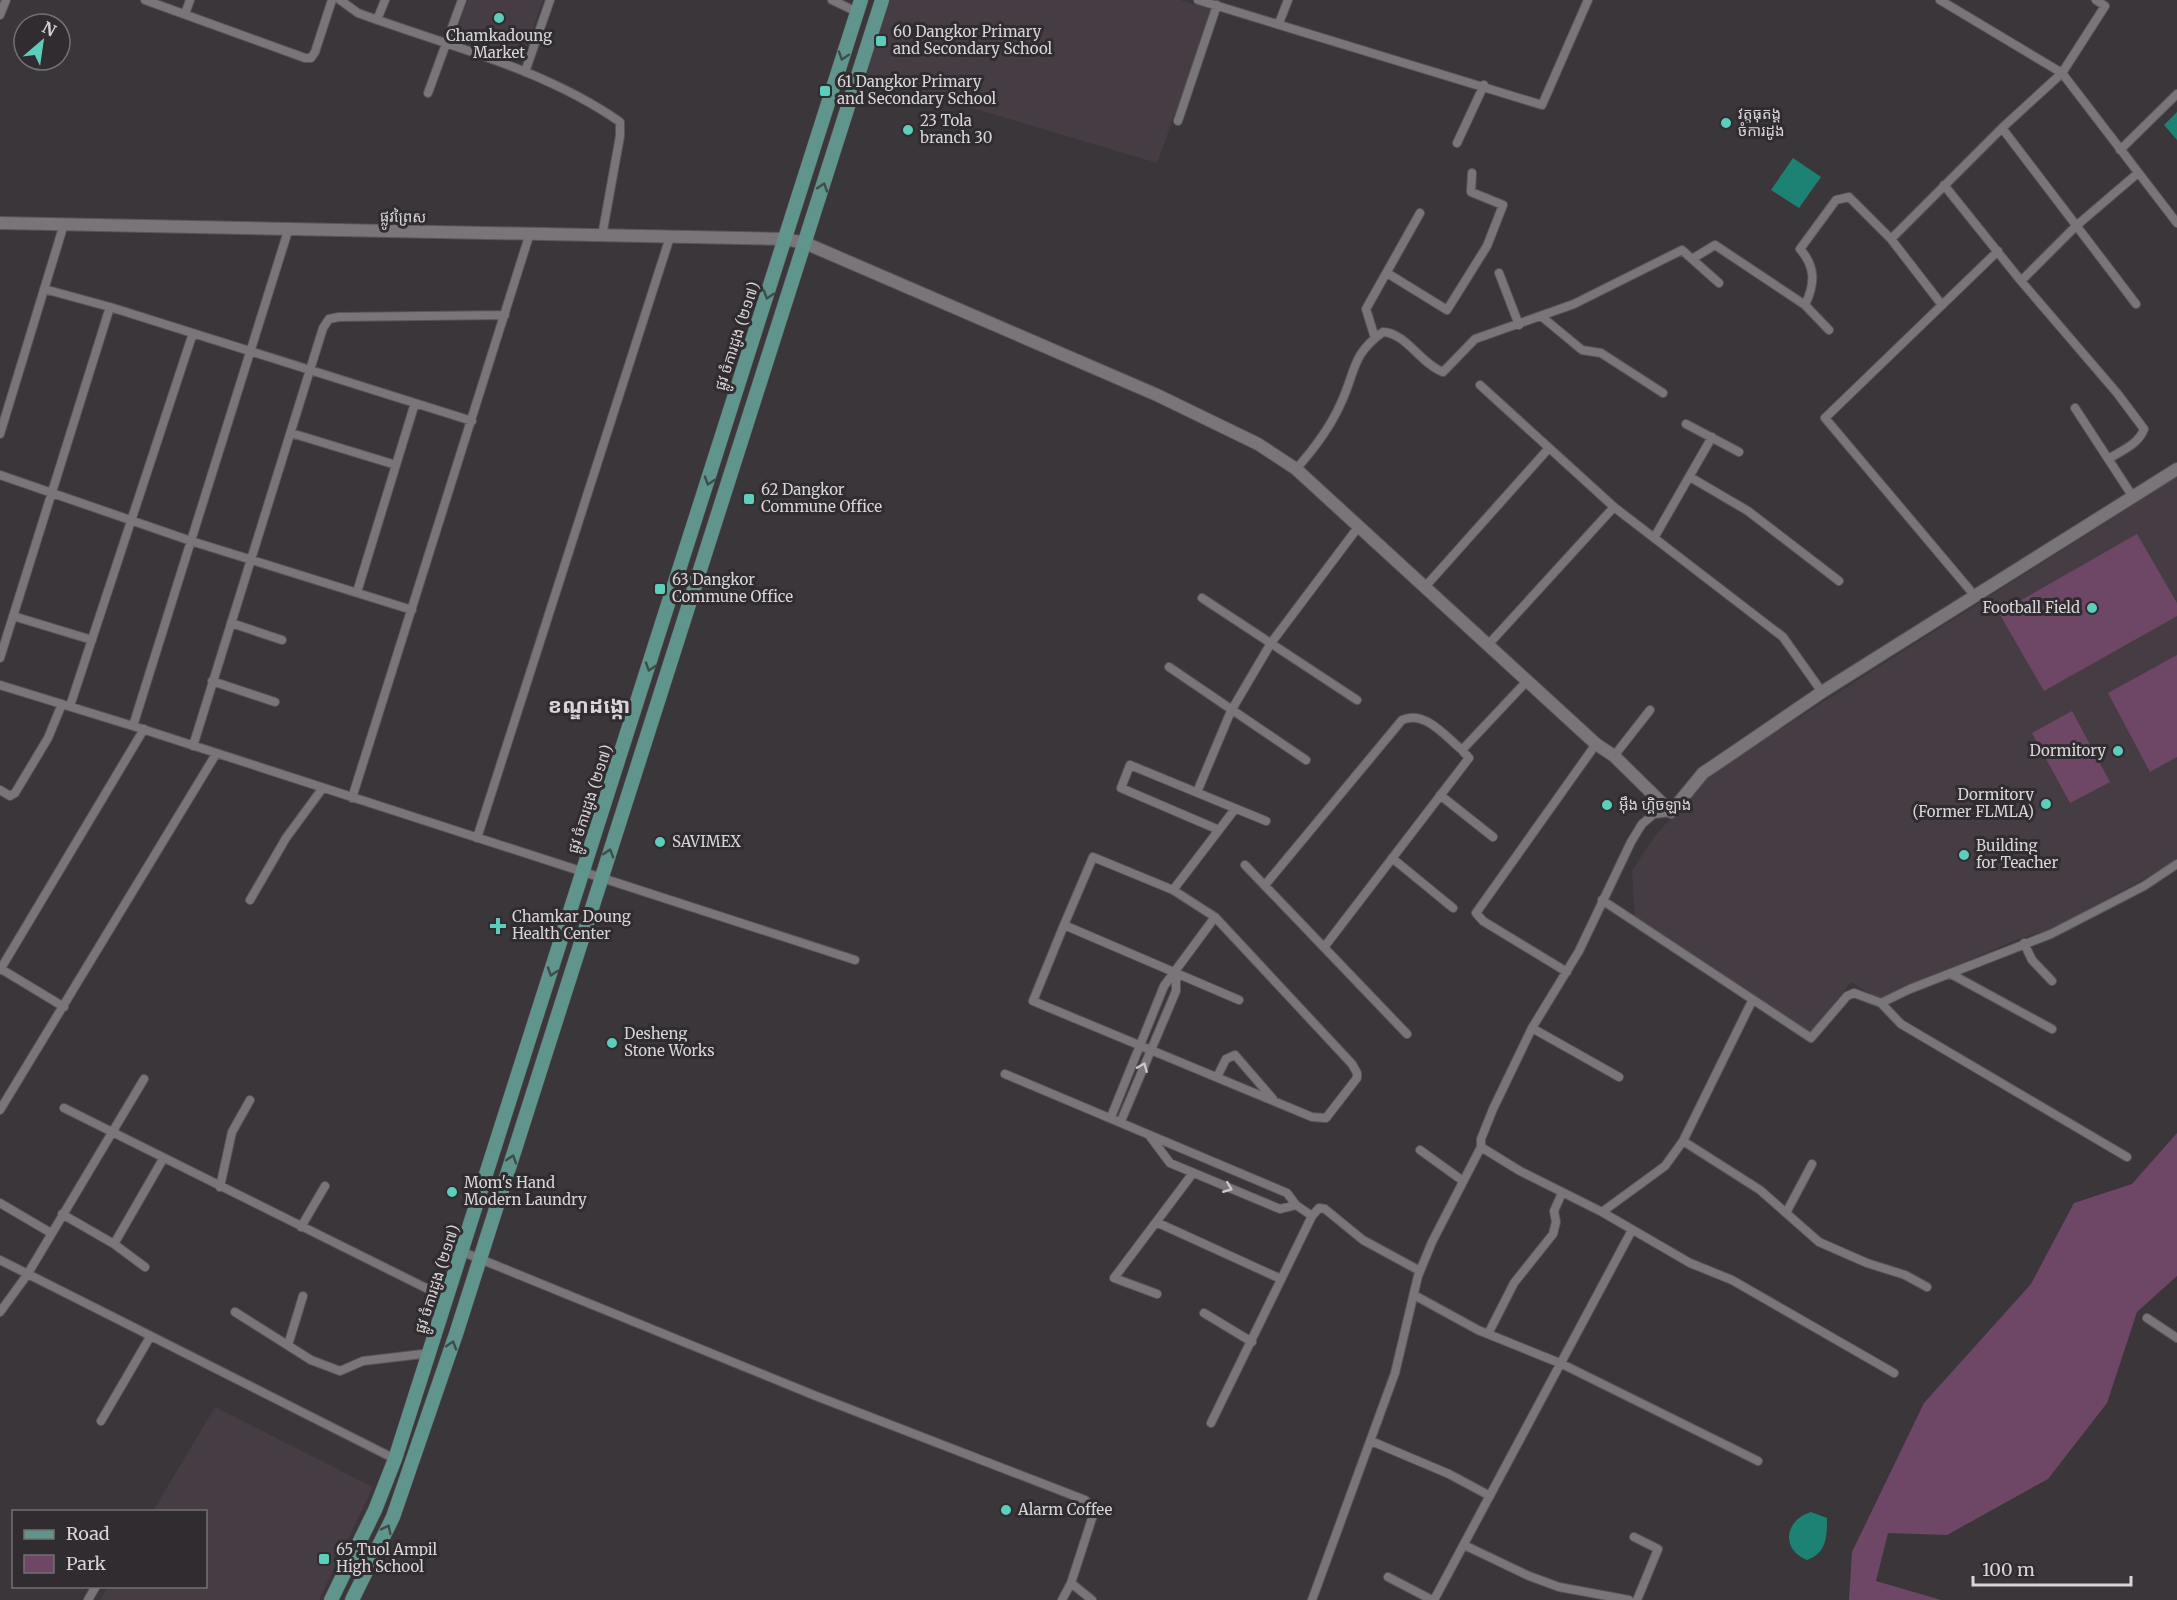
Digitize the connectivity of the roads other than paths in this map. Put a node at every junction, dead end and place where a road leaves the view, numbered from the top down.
1 (6, 0) edge
2 (145, 0) edge
3 (190, 0) edge
4 (332, 0) edge
5 (340, 0) edge
6 (385, 0) edge
7 (462, 0) edge
8 (550, 0) edge
9 (832, 0) edge
10 (882, 0) edge
11 (1198, 0) edge
12 (1288, 0) edge
13 (1588, 0) edge
14 (1940, 0) edge
15 (2096, 0) edge
16 (859, 6) edge
17 (1217, 6) junction
18 (185, 14) junction
19 (0, 15) edge
20 (377, 20) junction
21 (1279, 23) junction
22 (446, 45) junction
23 (525, 72) junction
24 (2062, 73) junction
25 (1484, 85) junction
26 (428, 93) dead end
27 (2177, 94) edge
28 (1178, 121) dead end
29 (2002, 128) junction
30 (1457, 143) dead end
31 (2120, 150) junction
32 (1472, 173) dead end
33 (2138, 173) junction
34 (1944, 184) junction
35 (1420, 213) dead end
36 (0, 223) edge
37 (2177, 223) edge
38 (64, 224) junction
39 (2076, 226) junction
40 (288, 231) junction
41 (530, 233) junction
42 (602, 236) junction
43 (670, 237) junction
44 (785, 239) junction
45 (1891, 239) junction
46 (805, 243) junction
47 (1998, 251) junction
48 (1692, 259) junction
49 (1387, 273) junction
50 (1499, 273) dead end
51 (2021, 281) junction
52 (1719, 283) dead end
53 (44, 290) junction
54 (2136, 304) dead end
55 (1805, 305) junction
56 (1942, 305) junction
57 (110, 307) junction
58 (505, 315) junction
59 (1541, 316) junction
60 (1519, 325) junction
61 (1829, 330) dead end
62 (193, 333) junction
63 (1375, 338) junction
64 (250, 350) junction
65 (310, 370) junction
66 (1480, 385) dead end
67 (1663, 393) dead end
68 (415, 403) junction
69 (2075, 408) dead end
70 (471, 421) junction
71 (1686, 423) dead end
72 (291, 433) junction
73 (0, 434) edge
74 (1712, 437) junction
75 (1549, 448) junction
76 (1739, 452) dead end
77 (2108, 459) junction
78 (396, 465) junction
79 (1296, 468) junction
80 (2177, 468) edge
81 (0, 475) edge
82 (1690, 477) junction
83 (50, 492) junction
84 (2133, 497) junction
85 (1614, 507) junction
86 (130, 520) junction
87 (1359, 526) junction
88 (1654, 538) junction
89 (191, 541) junction
90 (251, 560) junction
91 (1839, 581) dead end
92 (1424, 588) junction
93 (357, 592) junction
94 (1975, 596) junction
95 (1202, 598) dead end
96 (412, 610) junction
97 (13, 616) junction
98 (231, 623) junction
99 (92, 640) junction
100 (282, 640) dead end
101 (1271, 643) junction
102 (1487, 646) junction
103 (0, 658) edge
104 (1169, 667) dead end
105 (212, 681) junction
106 (1527, 681) junction
107 (0, 685) edge
108 (1822, 692) junction
109 (1358, 700) dead end
110 (275, 702) dead end
111 (66, 705) junction
112 (1650, 710) dead end
113 (1232, 711) junction
114 (133, 726) junction
115 (144, 729) junction
116 (1596, 744) junction
117 (194, 746) junction
118 (1462, 750) junction
119 (216, 754) junction
120 (1614, 756) junction
121 (1306, 760) dead end
122 (322, 789) junction
123 (0, 790) edge
124 (1197, 792) junction
125 (1440, 795) junction
126 (352, 798) junction
127 (1235, 808) junction
128 (1671, 812) junction
129 (1266, 821) dead end
130 (1219, 830) junction
131 (1493, 837) dead end
132 (477, 838) junction
133 (1392, 858) junction
134 (2177, 864) edge
135 (1245, 865) dead end
136 (584, 872) junction
137 (602, 878) junction
138 (1265, 885) junction
139 (1173, 890) junction
140 (250, 900) dead end
141 (1602, 900) junction
142 (1453, 908) dead end
143 (1215, 917) junction
144 (1064, 925) junction
145 (2024, 943) junction
146 (1325, 946) junction
147 (855, 960) dead end
148 (0, 969) edge
149 (1567, 972) junction
150 (1176, 974) junction
151 (1951, 974) junction
152 (2052, 981) dead end
153 (1239, 1000) dead end
154 (1752, 1000) junction
155 (1881, 1003) junction
156 (64, 1007) junction
157 (1532, 1028) junction
158 (2052, 1029) dead end
159 (1407, 1034) dead end
160 (1139, 1044) junction
161 (1150, 1049) junction
162 (1005, 1074) dead end
163 (1217, 1077) junction
164 (1620, 1077) dead end
165 (144, 1079) dead end
166 (250, 1100) dead end
167 (1275, 1102) junction
168 (64, 1108) dead end
169 (0, 1110) edge
170 (1111, 1117) junction
171 (1121, 1121) junction
172 (112, 1134) junction
173 (1147, 1134) junction
174 (1683, 1141) junction
175 (1481, 1146) junction
176 (1420, 1150) dead end
177 (2127, 1157) dead end
178 (163, 1159) junction
179 (1812, 1164) dead end
180 (1193, 1173) junction
181 (1463, 1181) junction
182 (325, 1186) dead end
183 (220, 1187) junction
184 (1563, 1193) junction
185 (0, 1203) edge
186 (1296, 1205) junction
187 (1602, 1212) junction
188 (62, 1214) junction
189 (1786, 1214) junction
190 (1312, 1216) junction
191 (1156, 1222) junction
192 (302, 1227) junction
193 (1632, 1230) junction
194 (51, 1233) junction
195 (114, 1244) junction
196 (463, 1252) junction
197 (480, 1259) junction
198 (0, 1260) edge
199 (145, 1267) dead end
200 (1420, 1271) junction
201 (27, 1275) junction
202 (1281, 1279) junction
203 (1928, 1287) dead end
204 (1157, 1294) dead end
205 (1414, 1295) junction
206 (303, 1296) dead end
207 (448, 1299) junction
208 (0, 1312) edge
209 (235, 1312) dead end
210 (1204, 1313) dead end
211 (2147, 1318) dead end
212 (1488, 1334) junction
213 (150, 1337) junction
214 (2177, 1338) edge
215 (1252, 1342) junction
216 (288, 1345) junction
217 (431, 1353) junction
218 (1562, 1364) junction
219 (1894, 1373) dead end
220 (101, 1421) dead end
221 (1211, 1423) dead end
222 (1371, 1441) junction
223 (395, 1459) junction
224 (1758, 1461) dead end
225 (1490, 1496) junction
226 (1634, 1537) dead end
227 (1464, 1545) junction
228 (1388, 1578) dead end
229 (1071, 1583) junction
230 (333, 1594) edge
231 (352, 1598) edge
232 (1062, 1600) edge
233 (1092, 1600) edge
234 (1312, 1600) edge
235 (1433, 1600) edge
236 (1629, 1600) edge
237 (1637, 1600) edge

1 - 19 street
2 - 18 street
3 - 18 street
4 - 18 street
5 - 20 street
6 - 20 street
7 - 22 street
8 - 23 street
9 - 16 street
46 -> 10 main road
11 - 17 street
12 - 21 street
13 - 25 street
14 - 24 street
15 - 24 street
16 -> 44 main road, ផ្លូវ ចំការដូង (២១៧)
17 - 21 street
17 - 28 street
20 - 22 street
21 - 25 street
22 - 23 street
22 - 26 street
23 - 42 street
24 - 29 street
24 - 31 street
25 - 30 street
27 - 31 street
29 - 34 street
29 - 39 street
31 - 33 street
32 - 49 street
33 - 37 street
33 - 39 street
34 - 45 street
34 - 47 street
35 - 49 street
36 - 38 street, ផ្លូវព្រៃស
38 - 40 street, ផ្លូវព្រៃស
38 - 53 street
39 - 51 street
39 - 54 street
40 - 41 street, ផ្លូវព្រៃស
40 - 64 street
41 - 42 street, ផ្លូវព្រៃស
41 - 58 street
42 - 43 street, ផ្លូវព្រៃស
43 - 44 street, ផ្លូវព្រៃស
43 - 132 street
44 - 46 street, ផ្លូវព្រៃស
44 -> 136 main road, ផ្លូវ ចំការដូង (២១៧)
45 - 55 street
45 - 56 street
46 - 79 street, ផ្លូវព្រៃស
137 -> 46 main road
47 - 51 street
47 - 56 street
48 - 52 street
48 - 55 street
48 - 59 street
49 - 63 street
50 - 60 street
51 - 77 street
53 - 57 street
53 - 73 street
55 - 61 street
56 - 94 street
57 - 62 street
57 - 83 street
58 - 65 street
58 - 70 street
59 - 60 street
59 - 67 street
60 - 63 street
62 - 64 street
62 - 86 street
63 - 79 street
64 - 65 street
64 - 89 street
65 - 68 street
65 - 72 street
66 - 75 street
68 - 70 street
68 - 78 street
69 - 77 street
70 - 96 street
71 - 74 street
72 - 78 street
72 - 90 street
74 - 76 street
74 - 82 street
75 - 85 street
75 - 92 street
77 - 84 street
78 - 93 street
79 - 87 street, ផ្លូវព្រៃស
80 - 84 street
81 - 83 street
82 - 88 street
82 - 91 street
83 - 86 street
83 - 97 street
84 - 94 street
85 - 88 street
85 - 102 street
86 - 89 street
86 - 99 street
87 - 92 street, ផ្លូវព្រៃស
87 - 101 street
88 - 108 street
89 - 90 street
89 - 114 street
90 - 93 street
90 - 98 street
92 - 102 street, ផ្លូវព្រៃស
93 - 96 street
94 - 108 street
95 - 101 street
96 - 126 street
97 - 99 street
97 - 103 street
98 - 100 street
98 - 105 street
99 - 111 street
101 - 109 street
101 - 113 street
102 - 106 street, ផ្លូវព្រៃស
104 - 113 street
105 - 110 street
105 - 117 street
106 - 116 street, ផ្លូវព្រៃស
106 - 118 street
107 - 111 street
108 - 128 street
111 - 114 street
111 - 123 street
112 - 120 street
113 - 121 street
113 - 124 street
114 - 115 street
115 - 117 street
115 - 148 street
116 - 120 street, ផ្លូវព្រៃស
116 - 149 street
117 - 119 street
118 - 125 street
118 - 138 street
119 - 122 street
119 - 156 street
120 - 128 street, ផ្លូវព្រៃស
122 - 126 street
122 - 140 street
124 - 127 street
124 - 130 street
125 - 131 street
125 - 133 street
126 - 132 street
127 - 129 street
127 - 130 street
128 - 141 street
130 - 139 street
132 - 136 street
133 - 142 street
133 - 146 street
134 - 145 street
135 - 138 street
136 - 137 street
136 -> 196 main road, ផ្លូវ ចំការដូង (២១៧)
137 - 147 street
197 -> 137 main road
138 - 146 street
139 - 143 street
139 - 144 street
141 - 149 street
141 - 154 street
143 - 150 street
143 - 167 street
144 - 150 street
144 - 160 street
145 - 151 street
145 - 152 street
146 - 159 street
148 - 156 street
149 - 157 street
150 - 153 street
150 - 160 street
150 - 161 street
151 - 155 street
151 - 158 street
154 - 155 street
154 - 174 street
155 - 177 street
156 - 169 street
157 - 164 street
157 - 175 street
160 - 161 street
160 - 170 street
161 - 163 street
171 -> 161 street
162 - 170 street
163 - 167 street
163 - 167 street
165 - 172 street
166 - 183 street
168 - 172 street
170 - 171 street
171 - 173 street
172 - 178 street
172 - 188 street
173 - 180 street
173 - 186 street
174 - 187 street
174 - 189 street
175 - 181 street
175 - 184 street
176 - 181 street
178 - 183 street
178 - 195 street
179 - 189 street
180 -> 186 street
180 - 191 street
181 - 200 street
182 - 192 street
183 - 192 street
184 - 187 street
184 - 212 street
185 - 194 street
186 - 190 street
187 - 193 street
188 - 194 street
188 - 195 street
189 - 203 street
190 - 200 street
190 - 202 street
191 - 202 street
191 - 204 street
192 - 207 street
193 - 218 street
193 - 219 street
194 - 201 street
195 - 199 street
196 - 197 street
196 - 207 main road, ផ្លូវ ចំការដូង (២១៧)
197 - 229 street
231 -> 197 main road
198 - 201 street
200 - 205 street
201 - 208 street
201 - 213 street
202 - 215 street
205 - 212 street
205 - 222 street
206 - 216 street
207 - 217 main road, ផ្លូវ ចំការដូង (២១៧)
209 - 216 street
210 - 215 street
211 - 214 street
212 - 218 street
213 - 220 street
213 - 223 street
215 - 221 street
216 - 217 street
217 - 223 main road, ផ្លូវ ចំការដូង (២១៧)
218 - 224 street
218 - 225 street
222 - 225 street
222 - 234 street
223 - 230 main road, ផ្លូវ ចំការដូង (២១៧)
225 - 227 street
226 - 237 street
227 - 235 street
227 - 236 street
228 - 235 street
229 - 232 street
229 - 233 street
230 - 231 main road

